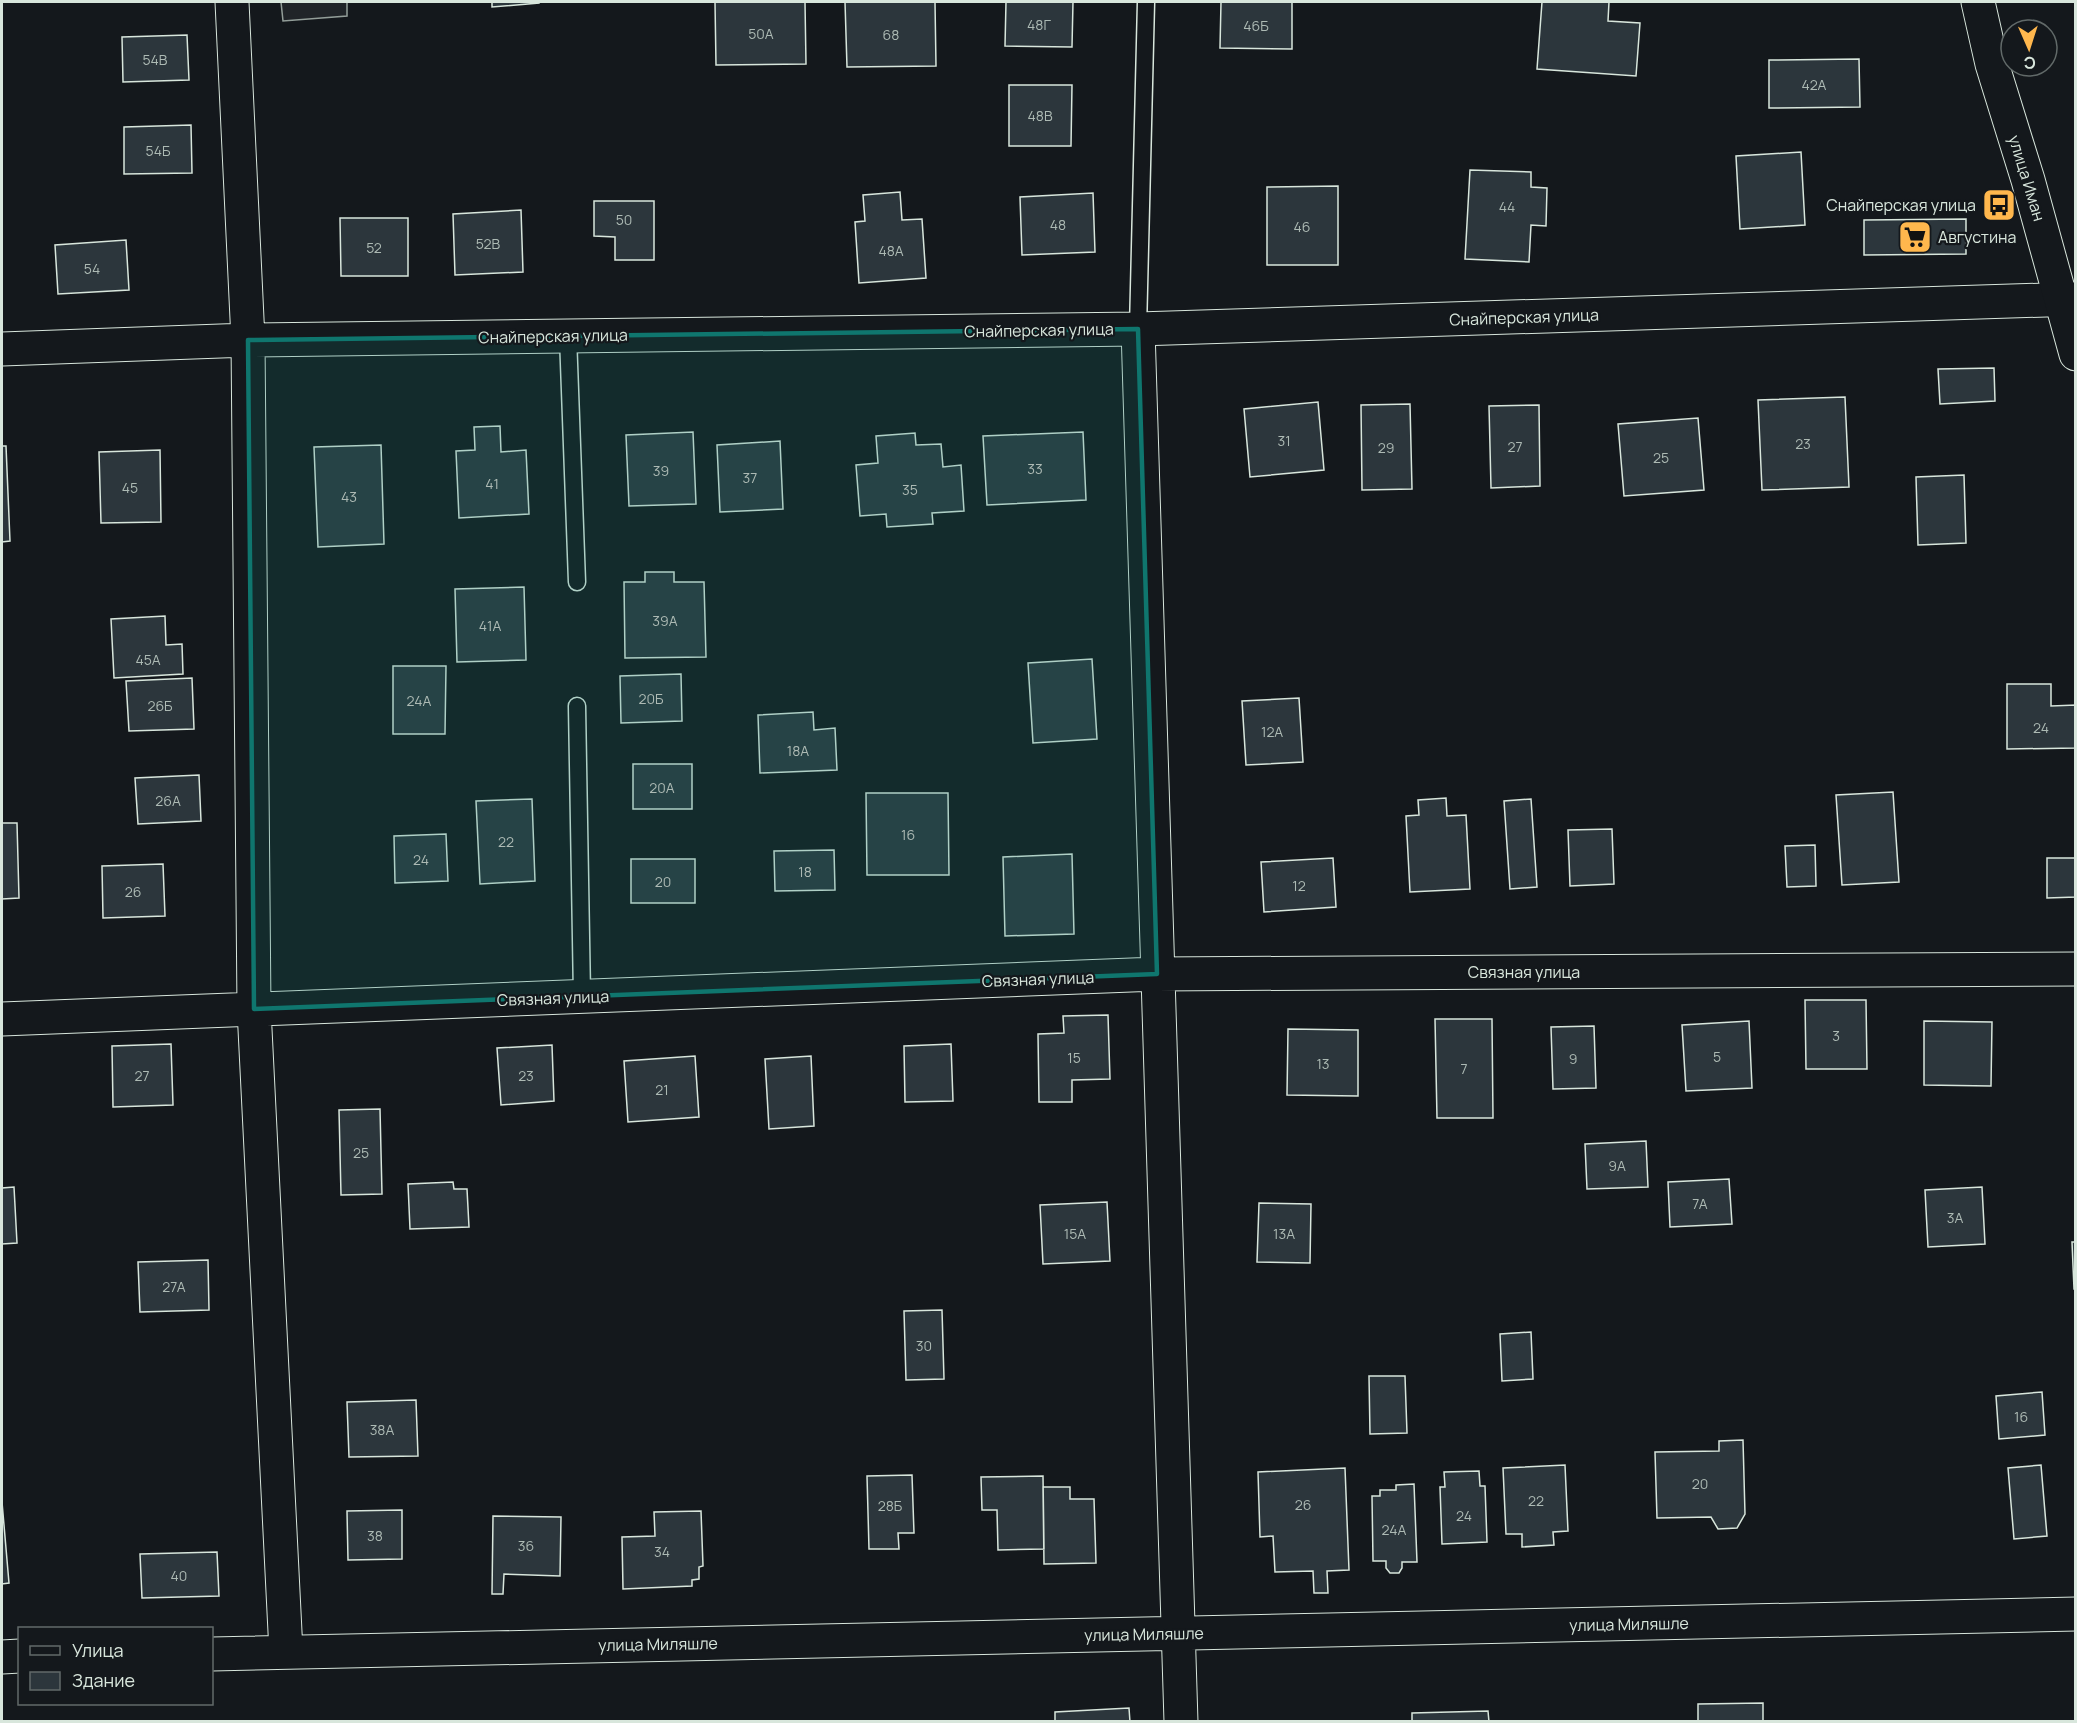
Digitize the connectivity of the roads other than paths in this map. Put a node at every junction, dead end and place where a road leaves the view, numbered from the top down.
1 (232, 2) edge
2 (1146, 2) edge
3 (1978, 2) edge
4 (2069, 299) edge
5 (1138, 329) junction
6 (568, 336) junction
7 (248, 340) junction
8 (2, 349) edge
9 (2076, 354) edge
10 (577, 582) dead end
11 (577, 706) dead end
12 (2076, 969) edge
13 (1156, 974) junction
14 (582, 996) junction
15 (254, 1009) junction
16 (2, 1019) edge
17 (2076, 1614) edge
18 (1178, 1633) junction
19 (286, 1652) junction
20 (213, 1654) edge
21 (18, 1656) edge
22 (2, 1657) edge
23 (1181, 1722) edge

1 - 7 street
2 - 5 lane
3 - 4 street, улица Иман
4 - 5 street, Снайперская улица
4 - 9 street, улица Иман
5 - 6 street, Снайперская улица
5 - 13 street
6 - 7 street, Снайперская улица
6 - 10 lane
7 - 8 street, Снайперская улица
7 - 15 street
11 - 14 lane
12 - 13 street, Связная улица
13 - 14 street, Связная улица
13 - 18 street
14 - 15 street, Связная улица
15 - 16 street, Связная улица
15 - 19 street
17 - 18 street, улица Миляшле
18 - 19 street, улица Миляшле
18 - 23 street
19 - 20 street, улица Миляшле
21 - 22 street

